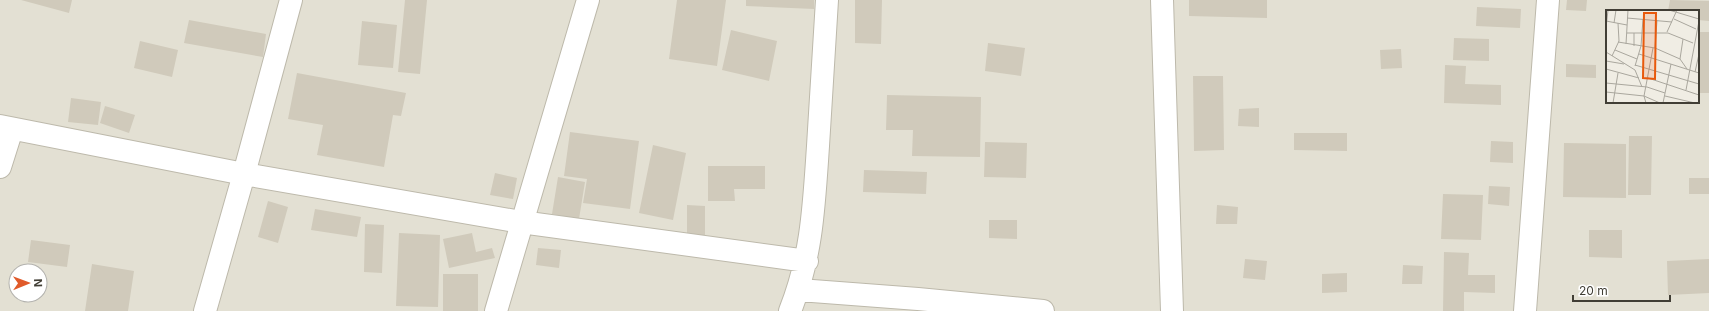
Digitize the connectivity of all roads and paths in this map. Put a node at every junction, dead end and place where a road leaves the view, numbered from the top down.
1 (291, 0) edge
2 (588, 0) edge
3 (827, 0) edge
4 (1162, 0) edge
5 (1548, 0) edge
6 (6, 128) edge
7 (0, 167) edge
8 (244, 174) junction
9 (521, 222) junction
10 (807, 261) junction
11 (798, 290) junction
12 (205, 311) edge
13 (496, 311) edge
14 (790, 311) edge
15 (1043, 311) edge
16 (1172, 311) edge
17 (1525, 311) edge

1 - 8 street
2 - 9 street
3 - 10 street
4 - 16 street
5 - 17 street
6 - 7 street
6 - 8 street
8 - 9 street
8 - 12 street
9 - 10 street
9 - 13 street
10 - 11 street
11 - 14 street
11 - 15 street

